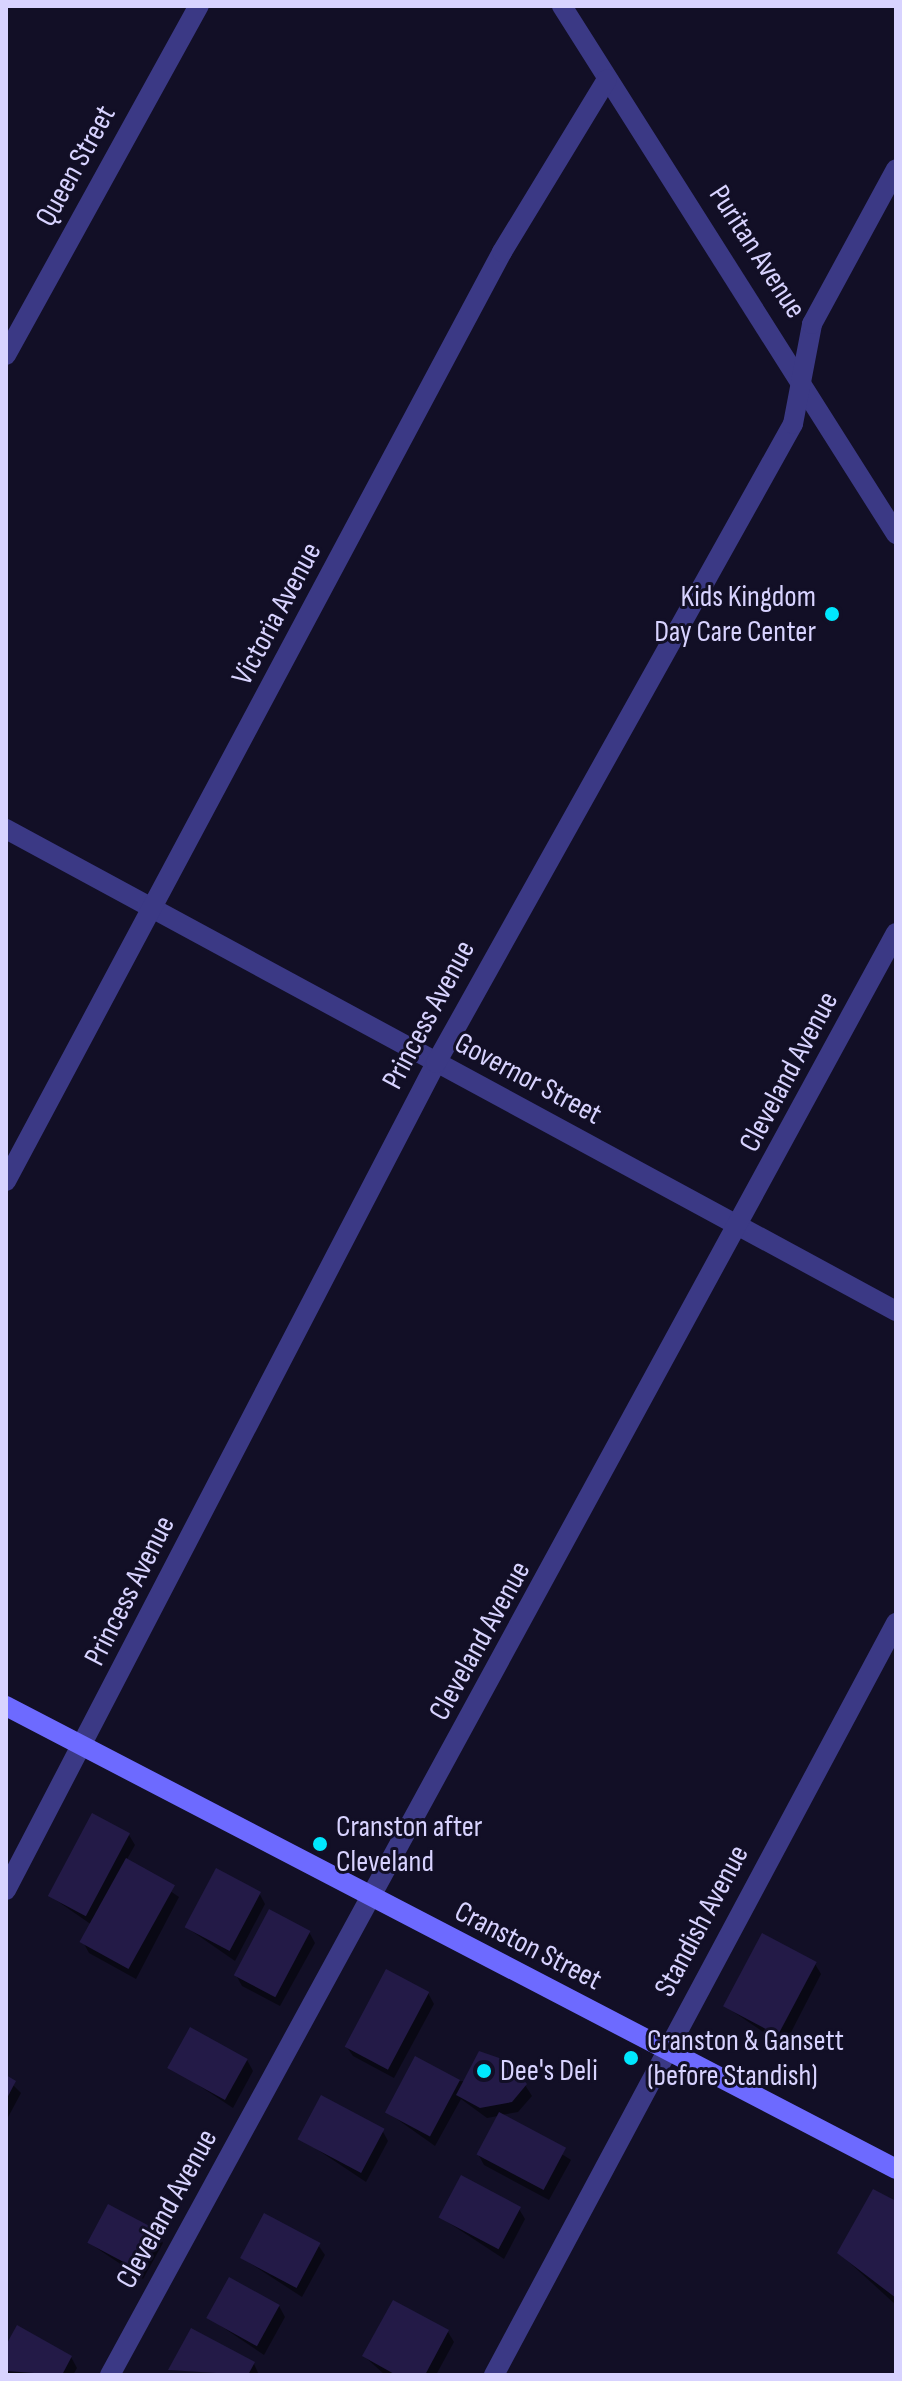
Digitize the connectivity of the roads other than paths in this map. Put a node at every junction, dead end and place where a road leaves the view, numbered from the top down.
1 (199, 6) edge
2 (562, 6) edge
3 (607, 79) junction
4 (896, 169) edge
5 (6, 355) edge
6 (802, 375) junction
7 (896, 534) edge
8 (6, 829) edge
9 (153, 908) junction
10 (896, 933) edge
11 (436, 1063) junction
12 (6, 1181) edge
13 (741, 1228) junction
14 (896, 1311) edge
15 (896, 1623) edge
16 (6, 1706) edge
17 (83, 1747) junction
18 (6, 1890) edge
19 (372, 1900) junction
20 (666, 2051) junction
21 (896, 2169) edge
22 (110, 2375) edge
23 (494, 2375) edge

1 - 5 street, Queen Street
2 - 3 street, Puritan Avenue
3 - 6 street, Puritan Avenue
3 - 9 street, Victoria Avenue
4 - 6 street, Princess Avenue
6 - 7 street, Puritan Avenue
6 - 11 street, Princess Avenue
8 - 9 street, Governor Street
9 - 11 street, Governor Street
9 - 12 street, Victoria Avenue
10 - 13 street, Cleveland Avenue
11 - 13 street, Governor Street
11 - 17 street, Princess Avenue
13 - 14 street, Governor Street
13 - 19 street, Cleveland Avenue
15 - 20 street, Standish Avenue
16 - 17 main road, Cranston Street
17 - 18 street, Princess Avenue
17 - 19 main road, Cranston Street
19 - 20 main road, Cranston Street
19 - 22 street, Cleveland Avenue
20 - 21 main road, Cranston Street
20 - 23 street, Standish Avenue

